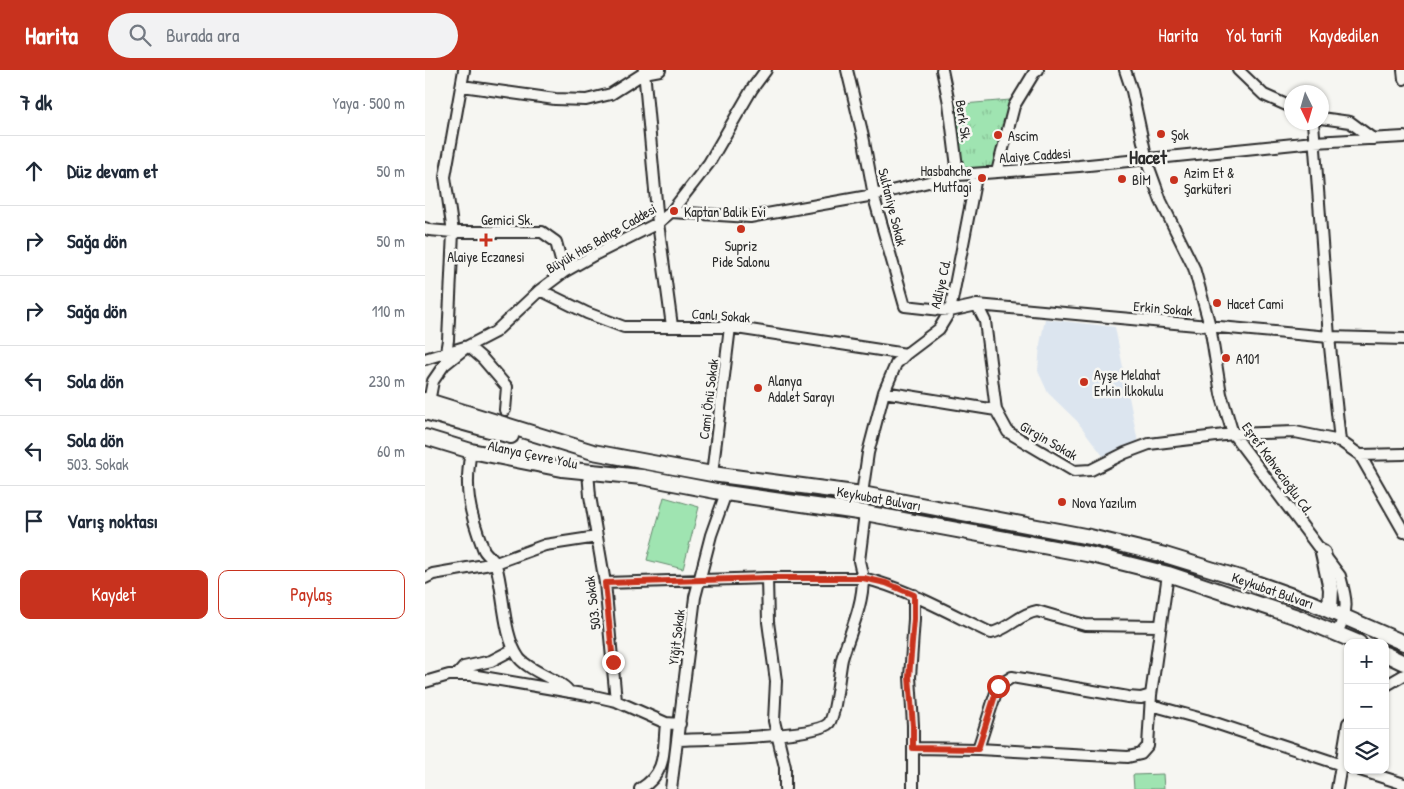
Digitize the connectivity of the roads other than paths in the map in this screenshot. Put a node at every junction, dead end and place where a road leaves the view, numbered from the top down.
1 (464, 70) edge
2 (660, 70) edge
3 (766, 70) edge
4 (847, 70) edge
5 (941, 70) edge
6 (1125, 70) edge
7 (1238, 70) edge
8 (1403, 70) edge
9 (1035, 71) edge
10 (644, 72) edge
11 (1404, 79) edge
12 (462, 86) junction
13 (1284, 104) edge
14 (1329, 119) edge
15 (1313, 130) edge
16 (1404, 138) edge
17 (1373, 139) junction
18 (1314, 142) junction
19 (1148, 158) junction
20 (997, 172) junction
21 (975, 174) junction
22 (958, 175) junction
23 (874, 195) junction
24 (671, 212) junction
25 (658, 223) junction
26 (426, 230) edge
27 (453, 232) junction
28 (564, 272) junction
29 (540, 290) junction
30 (977, 306) junction
31 (950, 311) junction
32 (672, 326) junction
33 (1210, 326) junction
34 (730, 327) junction
35 (1329, 337) junction
36 (1404, 339) edge
37 (468, 346) junction
38 (446, 352) junction
39 (906, 354) junction
40 (425, 359) edge
41 (884, 392) junction
42 (426, 405) edge
43 (505, 410) dead end
44 (996, 410) junction
45 (425, 427) edge
46 (1233, 434) junction
47 (425, 437) edge
48 (1340, 441) junction
49 (471, 451) junction
50 (593, 452) joint
51 (1404, 454) edge
52 (1360, 456) junction
53 (588, 472) junction
54 (712, 474) junction
55 (642, 477) junction
56 (726, 492) junction
57 (861, 494) junction
58 (865, 513) junction
59 (1404, 532) edge
60 (597, 537) junction
61 (1323, 553) junction
62 (496, 563) junction
63 (1167, 574) junction
64 (425, 578) edge
65 (767, 578) junction
66 (863, 578) junction
67 (699, 580) junction
68 (605, 583) junction
69 (914, 595) junction
70 (1330, 610) junction
71 (1345, 617) junction
72 (1160, 626) junction
73 (1321, 626) junction
74 (1337, 633) junction
75 (1350, 639) edge
76 (1404, 643) edge
77 (514, 649) junction
78 (1389, 656) edge
79 (1404, 663) edge
80 (458, 674) junction
81 (1404, 675) edge
82 (425, 682) edge
83 (1388, 684) edge
84 (569, 692) junction
85 (1151, 700) junction
86 (616, 701) junction
87 (666, 724) junction
88 (680, 724) junction
89 (777, 734) junction
90 (678, 740) junction
91 (913, 748) junction
92 (978, 749) junction
93 (1344, 766) edge
94 (1344, 769) edge
95 (1373, 774) edge
96 (1404, 784) edge
97 (640, 789) edge
98 (671, 789) edge
99 (785, 789) edge
100 (913, 789) edge
101 (1337, 789) edge

1 - 12 street
2 - 10 street
3 - 24 street, Büyük Has Bahçe Caddesi
4 - 23 street, Sultaniye Sokak
5 - 22 street, Berk Sk.
6 - 19 street, Eşref Kahvecioğlu Cd.
7 - 13 street
8 - 11 street
9 - 20 street
10 - 12 street
10 - 25 street
12 - 27 street
14 - 17 street
15 - 18 street
16 - 17 street, Alaiye Caddesi
17 - 18 street, Alaiye Caddesi
18 - 19 street, Alaiye Caddesi
18 - 35 street
19 - 20 street, Alaiye Caddesi
19 - 33 street, Eşref Kahvecioğlu Cd.
20 - 21 street, Alaiye Caddesi
21 - 22 street, Alaiye Caddesi
21 - 31 street, Adliye Cd.
22 - 23 street, Alaiye Caddesi
23 - 24 street, Alaiye Caddesi
23 - 31 street, Sultaniye Sokak
24 - 25 street, Büyük Has Bahçe Caddesi
25 - 28 street, Büyük Has Bahçe Caddesi
25 - 32 street
26 - 27 street, Gemici Sk.
27 - 28 street, Gemici Sk.
27 - 38 street
28 - 29 street, Büyük Has Bahçe Caddesi
29 - 32 street, Canlı Sokak
29 - 37 street, Büyük Has Bahçe Caddesi
30 - 31 street, Erkin Sokak
30 - 33 street, Erkin Sokak
30 - 44 street, Girgin Sokak
31 - 39 street, Adliye Cd.
32 - 34 street, Canlı Sokak
33 - 35 street, Erkin Sokak
33 - 46 street, Eşref Kahvecioğlu Cd.
34 - 39 street, Canlı Sokak
34 - 54 street, Cami Önü Sokak
35 - 36 street, Erkin Sokak
35 - 48 street
37 - 38 street, Büyük Has Bahçe Caddesi
37 - 42 street
37 - 43 street
38 - 40 street, Büyük Has Bahçe Caddesi
39 - 41 street, Adliye Cd.
41 - 44 street
41 - 57 street, Adliye Cd.
42 - 50 highway, Alanya Çevre Yolu
44 - 46 street, Girgin Sokak
45 - 55 highway, Alanya Çevre Yolu
46 - 48 street, Girgin Sokak
46 - 61 street, Eşref Kahvecioğlu Cd.
47 - 49 highway
48 - 52 street
49 - 53 highway
49 - 62 street
50 - 54 highway, Keykubat Bulvarı
51 - 52 street
52 - 59 street
53 - 55 highway
53 - 60 street, 503. Sokak
54 - 57 highway, Keykubat Bulvarı
55 - 56 highway, Keykubat Bulvarı
56 - 58 highway, Keykubat Bulvarı
56 - 67 street, Yiğit Sokak
57 - 70 highway, Keykubat Bulvarı
58 - 63 highway, Keykubat Bulvarı
58 - 66 street
60 - 62 street
60 - 68 street, 503. Sokak
61 - 70 highway
61 - 71 street, Eşref Kahvecioğlu Cd.
62 - 64 street
62 - 77 street
63 - 72 street
63 - 73 highway, Keykubat Bulvarı
65 - 66 street
65 - 67 street
65 - 89 street
66 - 69 street
66 - 89 street
67 - 68 street
67 - 88 street, Yiğit Sokak
68 - 86 street, 503. Sokak
69 - 72 street
69 - 91 street
70 - 71 highway, Keykubat Bulvarı
70 - 73 street
71 - 74 street
71 - 76 highway
72 - 85 street
73 - 74 highway, Keykubat Bulvarı
74 - 75 highway
77 - 80 street
77 - 84 street
78 - 79 highway
80 - 82 street
80 - 84 street
81 - 83 street
84 - 86 street
85 - 92 street
85 - 92 street
85 - 93 street
86 - 87 street
87 - 88 street
87 - 97 street
88 - 90 street, Yiğit Sokak
89 - 90 street
89 - 99 street
90 - 98 street, Yiğit Sokak
91 - 92 street
91 - 100 street
94 - 101 street
95 - 96 street

